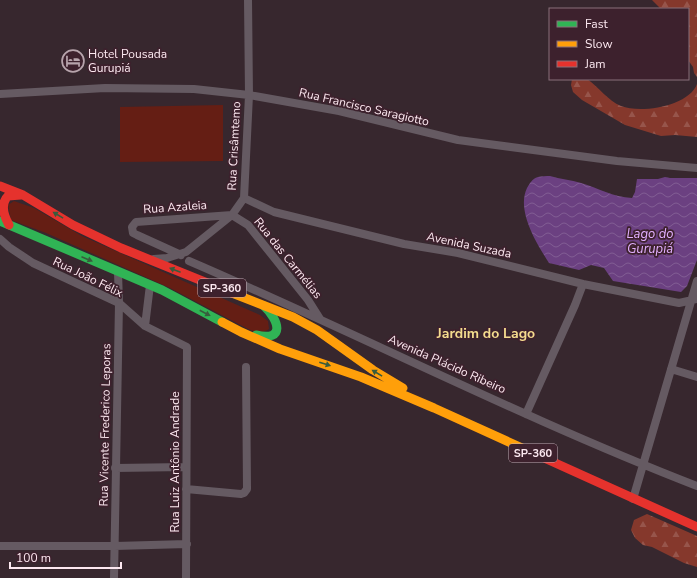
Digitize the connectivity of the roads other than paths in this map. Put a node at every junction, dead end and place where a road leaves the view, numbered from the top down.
1 (248, 0) edge
2 (0, 94) edge
3 (249, 95) junction
4 (697, 168) edge
5 (0, 186) edge
6 (22, 195) junction
7 (244, 198) junction
8 (232, 215) junction
9 (0, 221) edge
10 (9, 225) junction
11 (0, 239) edge
12 (183, 254) junction
13 (149, 260) junction
14 (189, 261) junction
15 (118, 272) junction
16 (697, 281) edge
17 (207, 282) junction
18 (583, 284) junction
19 (150, 285) junction
20 (694, 300) edge
21 (119, 303) junction
22 (262, 304) junction
23 (321, 319) junction
24 (145, 326) junction
25 (241, 332) junction
26 (187, 347) joint
27 (246, 367) dead end
28 (671, 369) junction
29 (697, 377) edge
30 (434, 408) junction
31 (526, 414) junction
32 (643, 465) junction
33 (186, 466) junction
34 (116, 468) junction
35 (697, 486) edge
36 (186, 489) junction
37 (633, 499) junction
38 (697, 527) edge
39 (187, 544) junction
40 (0, 546) edge
41 (115, 546) junction
42 (114, 578) edge
43 (186, 578) edge

1 - 3 street, Rua Crisâmtemo
2 - 3 street, Rua Francisco Saragiotto
3 - 4 street, Rua Francisco Saragiotto
3 - 7 street, Rua Crisâmtemo
5 - 6 main road, SP-360
6 - 10 main road
13 -> 6 main road, SP-360
7 - 8 street
7 - 18 street, Avenida Suzada
8 - 12 street
8 - 12 street, Rua Azaleia
8 - 23 street, Rua das Carmélias
9 - 10 main road, SP-360
10 -> 15 main road, SP-360
11 - 21 street, Rua João Félix
12 - 13 street
12 - 14 street
17 -> 13 main road, SP-360
14 - 17 street
14 - 23 street, Avenida Plácido Ribeiro
15 - 19 main road, SP-360
15 - 21 street, Rua Vicente Frederico Leporas
16 - 20 street
17 - 22 main road, SP-360
18 - 20 street, Avenida Suzada
18 - 31 street
19 - 24 street
19 -> 25 main road, SP-360
20 - 28 street
21 - 24 street, Rua João Félix
21 - 34 street, Rua Vicente Frederico Leporas
22 - 25 main road
30 -> 22 main road, SP-360
23 - 31 street, Avenida Plácido Ribeiro
24 - 26 street, Rua João Félix
25 -> 30 main road, SP-360
26 - 33 street, Rua Luiz Antônio Andrade
27 - 36 street
28 - 29 street
28 - 32 street
30 - 37 main road, SP-360
31 - 32 street, Avenida Plácido Ribeiro
32 - 35 street, Avenida Plácido Ribeiro
32 - 37 street
33 - 34 street
33 - 36 street, Rua Luiz Antônio Andrade
34 - 41 street, Rua Vicente Frederico Leporas
36 - 39 street, Rua Luiz Antônio Andrade
37 - 38 main road, SP-360
39 - 41 street
39 - 43 street, Rua Luiz Antônio Andrade
40 - 41 street
41 - 42 street, Rua Vicente Frederico Leporas

